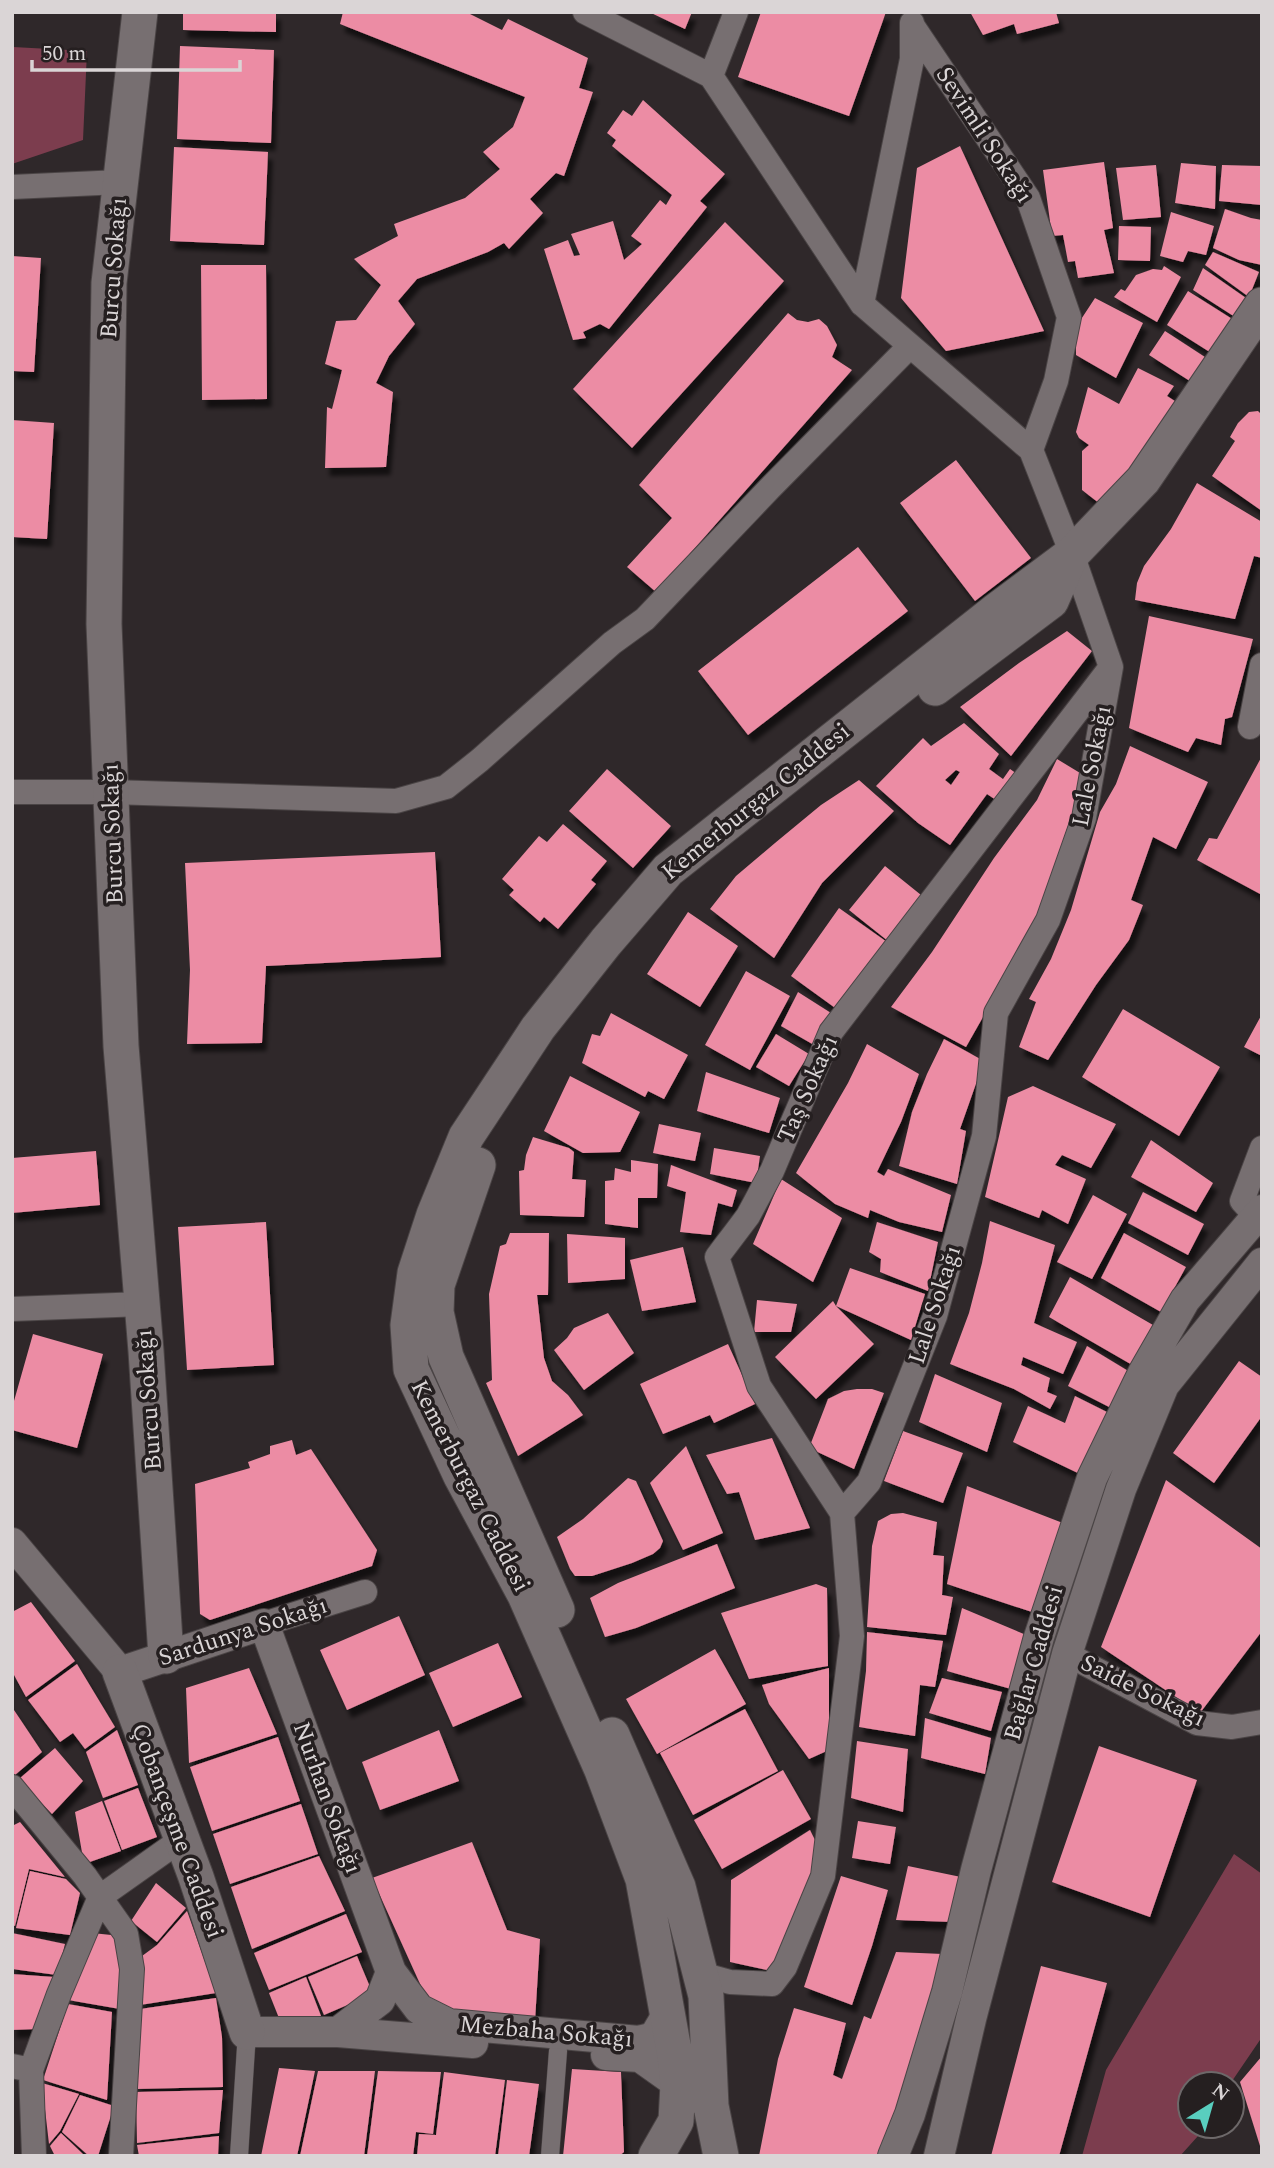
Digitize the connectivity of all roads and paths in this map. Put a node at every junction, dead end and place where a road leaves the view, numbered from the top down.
1 (140, 12) edge
2 (585, 12) edge
3 (736, 12) edge
4 (912, 19) edge
5 (711, 76) junction
6 (120, 182) junction
7 (12, 187) edge
8 (862, 304) junction
9 (1262, 304) edge
10 (910, 345) junction
11 (1031, 450) junction
12 (1072, 554) junction
13 (1262, 665) edge
14 (1111, 667) junction
15 (1250, 727) dead end
16 (12, 792) edge
17 (111, 792) junction
18 (1262, 1148) edge
19 (1259, 1217) edge
20 (1262, 1263) edge
21 (142, 1304) junction
22 (12, 1309) edge
23 (842, 1513) junction
24 (12, 1544) edge
25 (365, 1592) dead end
26 (264, 1624) junction
27 (1067, 1654) junction
28 (166, 1656) junction
29 (120, 1672) junction
30 (1262, 1723) edge
31 (12, 1787) edge
32 (182, 1839) junction
33 (100, 1897) junction
34 (391, 1972) junction
35 (701, 1973) junction
36 (247, 2032) junction
37 (338, 2032) junction
38 (668, 2048) junction
39 (558, 2050) junction
40 (22, 2068) edge
41 (711, 2106) junction
42 (34, 2156) edge
43 (121, 2156) edge
44 (239, 2156) edge
45 (550, 2156) edge
46 (656, 2156) edge
47 (721, 2156) edge
48 (893, 2156) edge
49 (939, 2156) edge

1 - 6 main road, Burcu Sokağı
2 - 5 street
3 - 5 street
4 - 8 street
4 - 11 street, Sevimli Sokağı
5 - 8 street
6 - 7 street
6 - 17 main road, Burcu Sokağı
8 - 10 street
9 - 12 main road, Kemerburgaz Caddesi
10 - 11 street
10 - 17 street
11 - 12 street
12 - 14 street, Lale Sokağı
12 - 35 main road, Kemerburgaz Caddesi
12 - 38 main road, Kemerburgaz Caddesi
13 - 15 street
14 - 23 street, Lale Sokağı
14 - 23 street, Taş Sokağı
16 - 17 street
17 - 21 main road, Burcu Sokağı
18 - 19 street
19 - 48 street, Bağlar Caddesi
20 - 27 street, Bağlar Caddesi
21 - 22 street
21 - 28 main road, Burcu Sokağı
23 - 35 street
24 - 29 street, Çobançeşme Caddesi
25 - 26 street, Sardunya Sokağı
26 - 28 street, Sardunya Sokağı
26 - 34 street, Nurhan Sokağı
27 - 30 street, Saide Sokağı
27 - 49 street, Bağlar Caddesi
28 - 29 street, Sardunya Sokağı
29 - 32 main road, Çobançeşme Caddesi
31 - 33 street
32 - 33 street
32 - 36 main road, Çobançeşme Caddesi
33 - 40 street
33 - 43 street
34 - 37 street
34 - 38 street, Mezbaha Sokağı
35 - 41 main road, Kemerburgaz Caddesi
36 - 37 street, Mezbaha Sokağı
36 - 44 street, Çobançeşme Caddesi
37 - 39 street, Mezbaha Sokağı
38 - 39 street, Mezbaha Sokağı
38 - 41 main road
38 - 46 main road, Kemerburgaz Caddesi
39 - 45 street
40 - 42 street
41 - 47 main road, Kemerburgaz Caddesi

